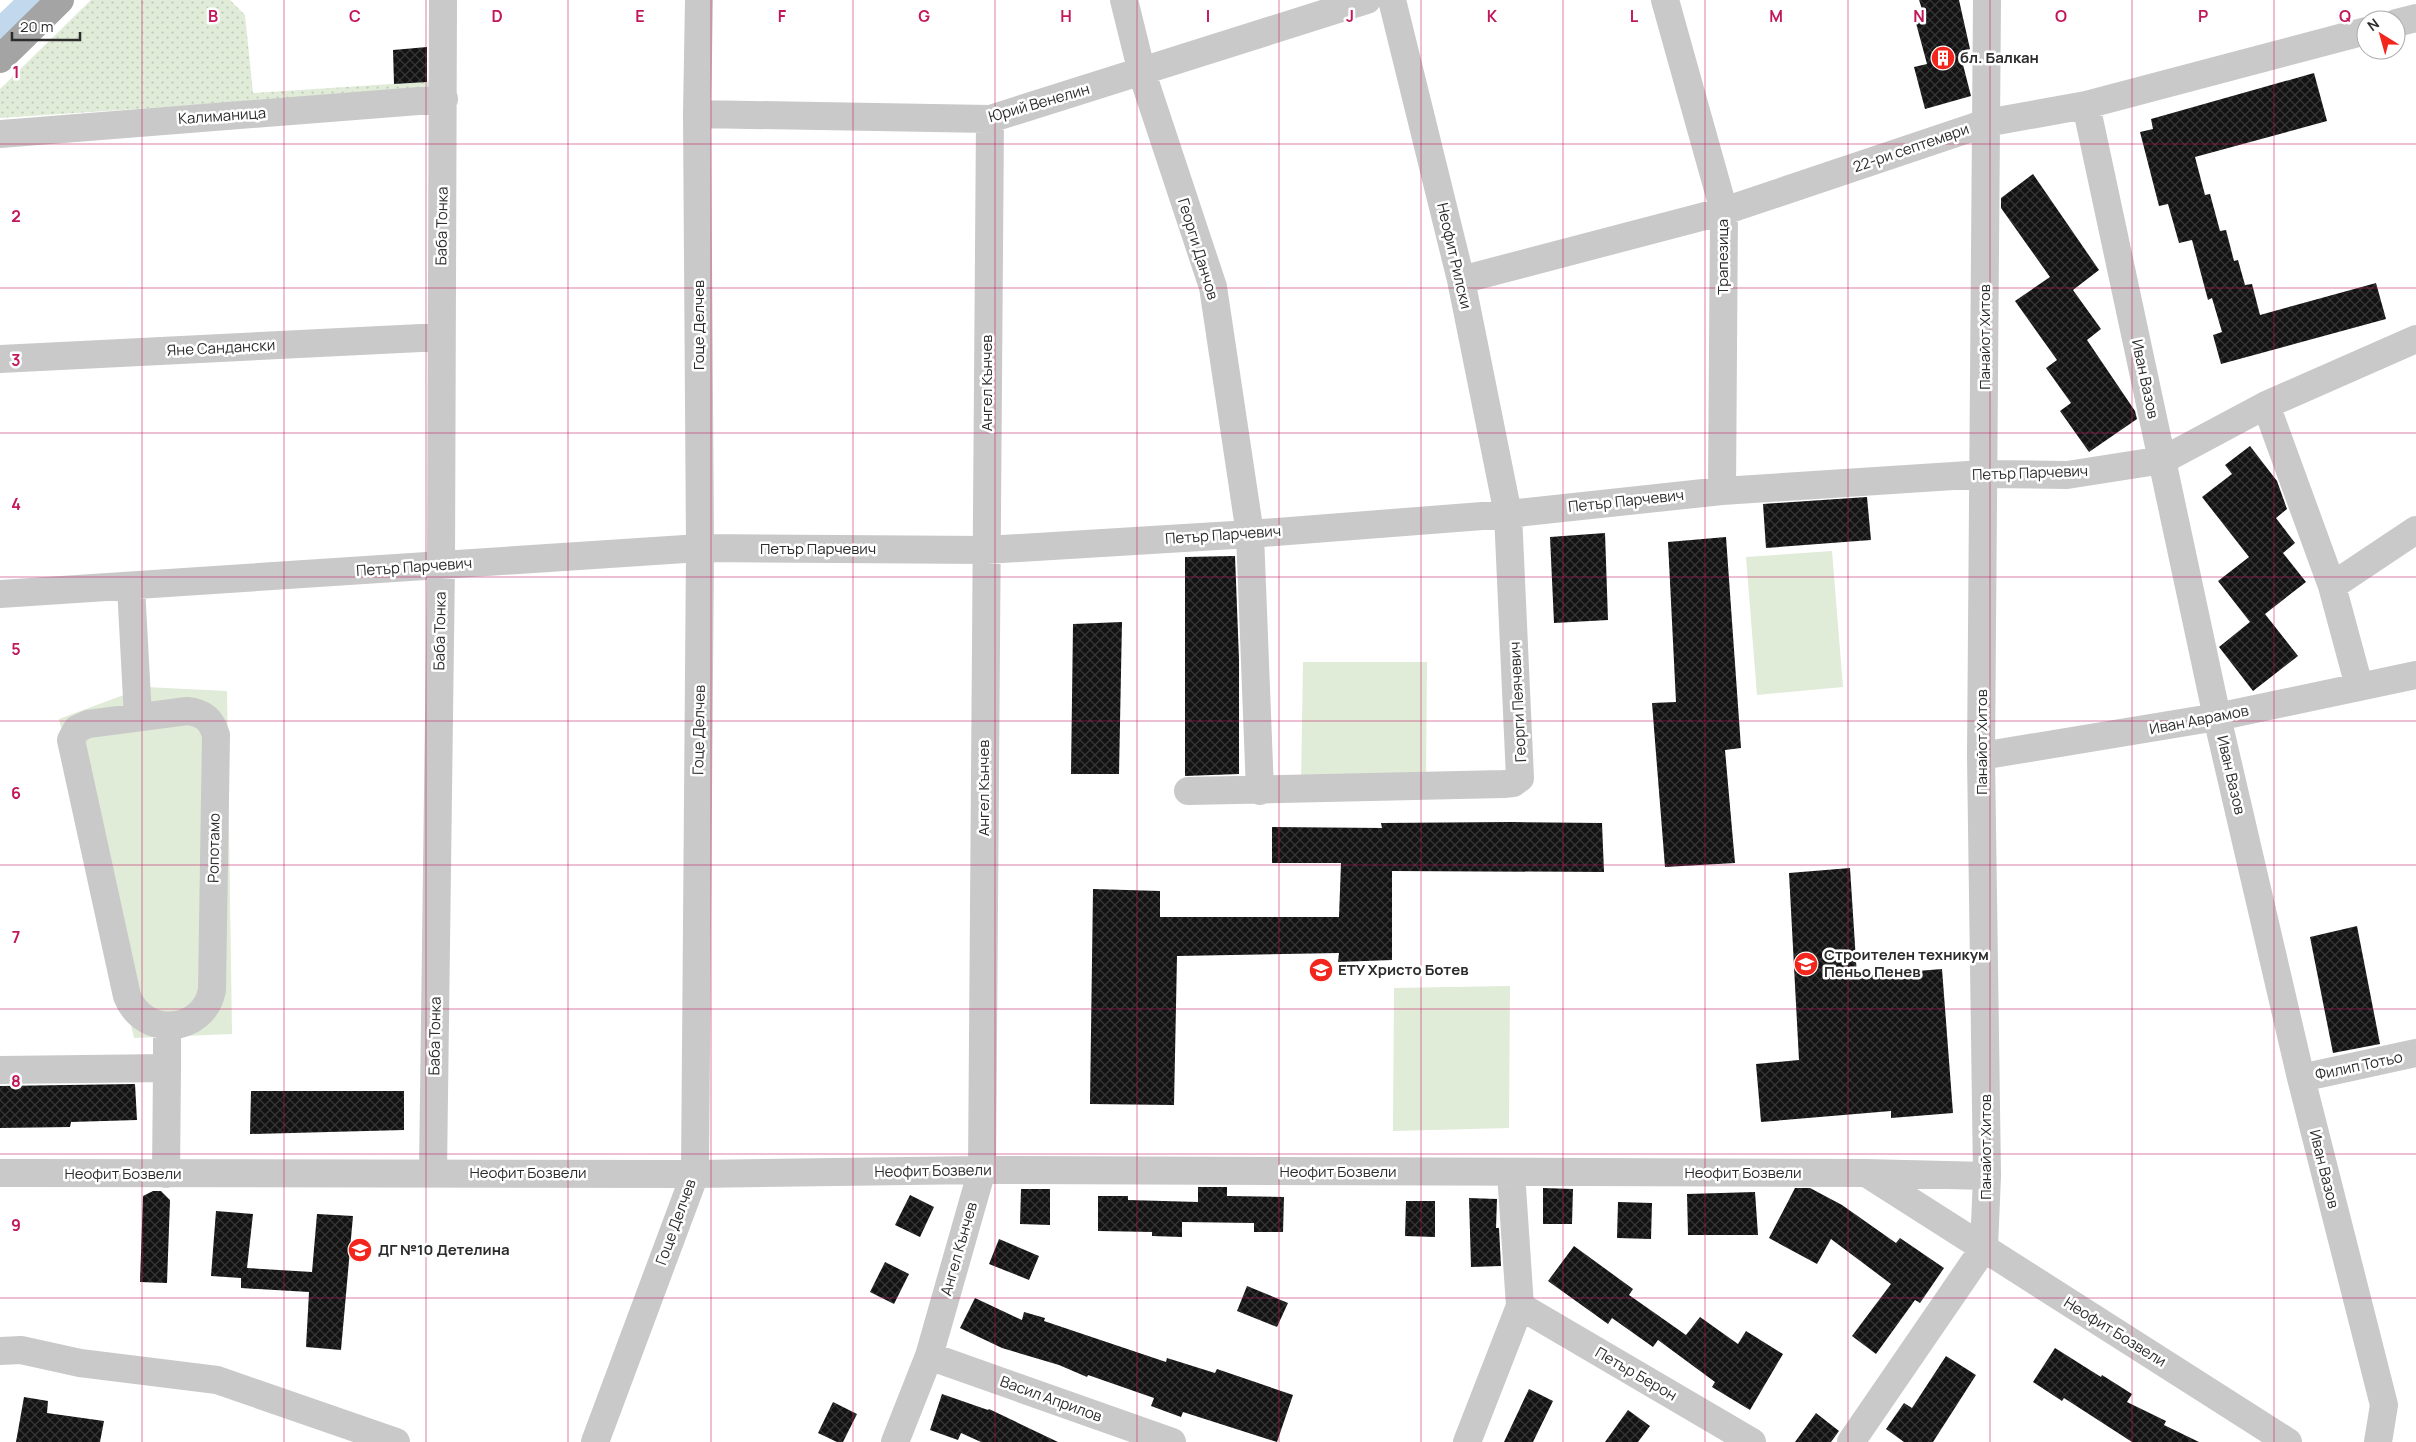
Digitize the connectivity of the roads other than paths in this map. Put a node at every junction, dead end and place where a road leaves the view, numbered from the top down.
1 (60, 0) edge
2 (443, 0) edge
3 (700, 0) edge
4 (1124, 0) edge
5 (1367, 0) edge
6 (1392, 0) edge
7 (1666, 0) edge
8 (1987, 0) edge
9 (2356, 34) edge
10 (0, 58) edge
11 (1142, 73) junction
12 (444, 99) junction
13 (2086, 105) junction
14 (697, 114) junction
15 (990, 119) junction
16 (1986, 123) junction
17 (0, 134) edge
18 (1724, 211) junction
19 (1461, 280) junction
20 (442, 337) junction
21 (2416, 339) edge
22 (0, 359) edge
23 (2266, 405) junction
24 (2163, 460) junction
25 (1984, 474) junction
26 (1722, 491) junction
27 (1508, 514) junction
28 (2416, 530) edge
29 (1250, 534) junction
30 (700, 548) junction
31 (986, 550) junction
32 (441, 566) junction
33 (131, 586) junction
34 (2332, 586) junction
35 (0, 594) edge
36 (2416, 675) edge
37 (2359, 686) junction
38 (138, 717) junction
39 (2217, 717) junction
40 (1981, 756) junction
41 (1188, 791) dead end
42 (1260, 791) junction
43 (167, 1026) junction
44 (2416, 1053) edge
45 (167, 1068) junction
46 (0, 1070) edge
47 (2301, 1078) junction
48 (982, 1170) junction
49 (433, 1172) junction
50 (0, 1173) edge
51 (1511, 1173) junction
52 (166, 1174) junction
53 (694, 1174) junction
54 (1866, 1174) junction
55 (1987, 1176) junction
56 (1984, 1248) junction
57 (1520, 1306) junction
58 (0, 1351) edge
59 (929, 1356) junction
60 (396, 1442) edge
61 (595, 1442) edge
62 (895, 1442) edge
63 (1172, 1442) edge
64 (1467, 1442) edge
65 (1752, 1442) edge
66 (1851, 1442) edge
67 (2288, 1442) edge
68 (2378, 1442) edge

1 - 10 main road
2 - 12 street, Баба Тонка
3 - 14 street, Гоце Делчев
4 - 11 street, Георги Данчов
5 - 11 street, Юрий Венелин
6 - 19 street, Неофит Рилски
7 - 18 street, Трапезица
8 - 16 street, Панайот Хитов
9 - 13 street, 22-ри септември
11 - 15 street, Юрий Венелин
11 - 29 street, Георги Данчов
12 - 17 street, Калиманица
12 - 20 street, Баба Тонка
13 - 16 street, 22-ри септември
13 - 24 street, Иван Вазов
14 - 15 street, Юрий Венелин
14 - 30 street, Гоце Делчев
15 - 31 street, Ангел Кънчев
16 - 18 street, 22-ри септември
16 - 25 street, Панайот Хитов
18 - 19 street, 22-ри септември
18 - 26 street, Трапезица
19 - 27 street, Неофит Рилски
20 - 22 street, Яне Сандански
20 - 32 street, Баба Тонка
21 - 23 street, Петър Парчевич
23 - 24 street, Петър Парчевич
23 - 34 street
24 - 25 street, Петър Парчевич
24 - 39 street, Иван Вазов
25 - 26 street, Петър Парчевич
25 - 40 street, Панайот Хитов
26 - 27 street, Петър Парчевич
27 - 29 street, Петър Парчевич
27 - 42 street, Георги Пеячевич
28 - 34 street
29 - 31 street, Петър Парчевич
29 - 42 street
30 - 31 street, Петър Парчевич
30 - 32 street, Петър Парчевич
30 - 53 street, Гоце Делчев
31 - 48 street, Ангел Кънчев
32 - 33 street, Петър Парчевич
32 - 49 street, Баба Тонка
33 - 35 street, Петър Парчевич
33 - 38 street
34 - 37 street
36 - 37 street, Иван Аврамов
37 - 39 street, Иван Аврамов
38 - 43 street, Ропотамо
38 - 43 street, Ропотамо
39 - 40 street, Иван Аврамов
39 - 47 street, Иван Вазов
40 - 55 street, Панайот Хитов
41 - 42 street, Георги Пеячевич
43 - 45 street
44 - 47 street, Филип Тотьо
45 - 46 street
45 - 52 street
47 - 68 street, Иван Вазов
48 - 51 street, Неофит Бозвели
48 - 53 street, Неофит Бозвели
48 - 59 street, Ангел Кънчев
49 - 52 street, Неофит Бозвели
49 - 53 street, Неофит Бозвели
50 - 52 street, Неофит Бозвели
51 - 54 street, Неофит Бозвели
51 - 57 street
53 - 61 street, Гоце Делчев
54 - 55 street, Неофит Бозвели
54 - 56 street, Неофит Бозвели
55 - 56 street, Панайот Хитов
56 - 66 street
56 - 67 street, Неофит Бозвели
57 - 64 street
57 - 65 street, Петър Берон
58 - 60 street
59 - 62 street, Ангел Кънчев
59 - 63 street, Васил Априлов

